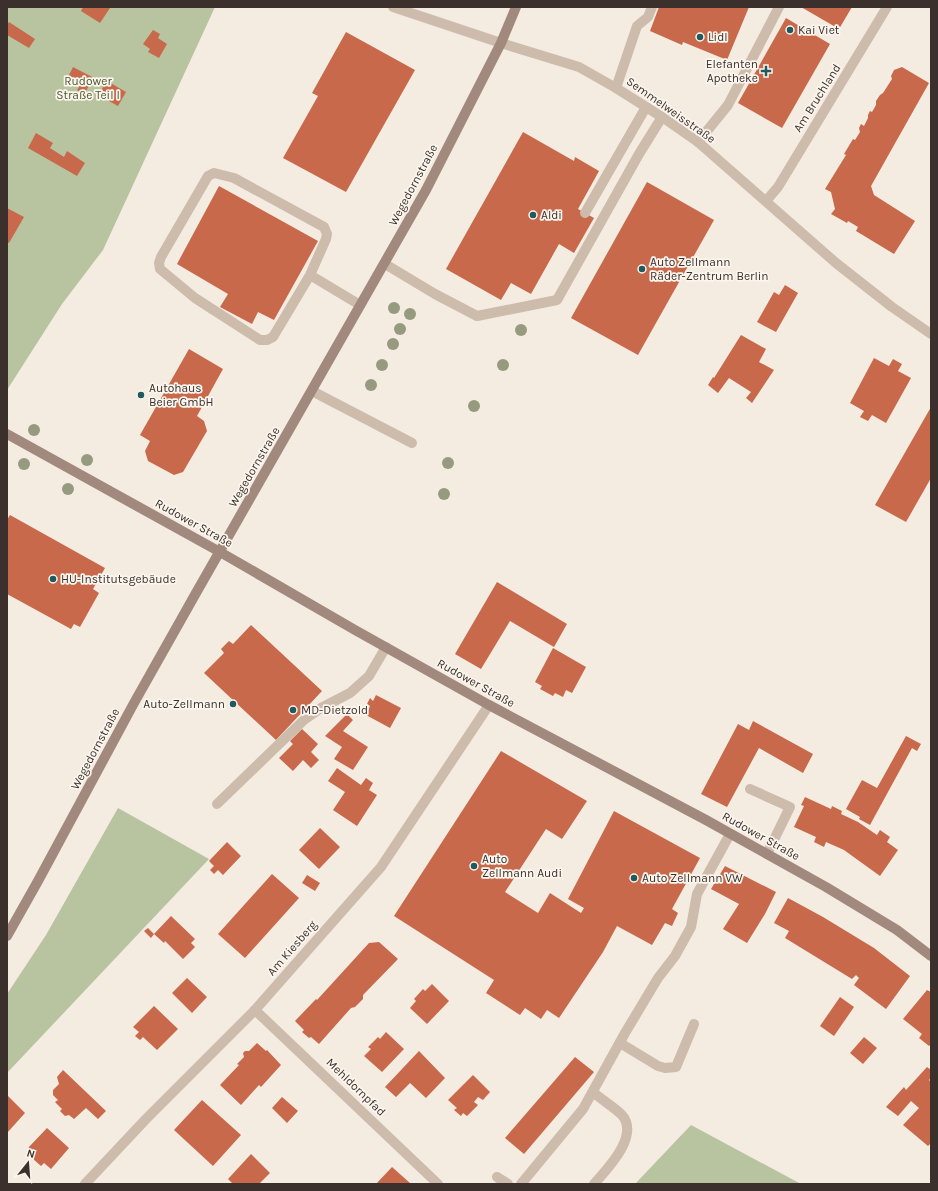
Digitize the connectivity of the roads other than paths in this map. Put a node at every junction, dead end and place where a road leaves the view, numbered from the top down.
1 (393, 7) edge
2 (516, 7) edge
3 (652, 7) edge
4 (779, 7) edge
5 (887, 7) edge
6 (501, 43) junction
7 (616, 88) junction
8 (646, 107) junction
9 (662, 117) junction
10 (698, 142) junction
11 (766, 201) junction
12 (585, 213) dead end
13 (385, 264) junction
14 (310, 274) junction
15 (360, 305) junction
16 (931, 334) edge
17 (312, 391) junction
18 (7, 434) edge
19 (412, 443) dead end
20 (220, 552) junction
21 (386, 647) junction
22 (489, 705) junction
23 (750, 789) dead end
24 (217, 804) dead end
25 (730, 834) junction
26 (767, 854) junction
27 (7, 936) edge
28 (931, 956) edge
29 (255, 1010) junction
30 (694, 1024) dead end
31 (620, 1043) junction
32 (593, 1092) junction
33 (497, 1177) dead end
34 (85, 1184) edge
35 (438, 1184) edge
36 (508, 1184) edge
37 (521, 1184) edge
38 (594, 1184) edge

1 - 6 street, Semmelweisstraße
2 - 6 street, Wegedornstraße
3 - 7 street
4 - 10 street
5 - 11 street, Am Bruchland
6 - 7 street, Semmelweisstraße
6 - 13 street, Wegedornstraße
7 - 8 street, Semmelweisstraße
8 - 9 street, Semmelweisstraße
8 - 12 street
9 - 10 street, Semmelweisstraße
9 - 13 street
10 - 11 street, Semmelweisstraße
11 - 16 street, Semmelweisstraße
13 - 15 street, Wegedornstraße
14 - 14 street
14 - 15 street
15 - 17 street, Wegedornstraße
17 - 19 street
17 - 20 street, Wegedornstraße
18 - 20 street, Rudower Straße
20 - 21 street, Rudower Straße
20 - 27 street, Wegedornstraße
21 - 22 street, Rudower Straße
21 - 24 street
22 - 25 street, Rudower Straße
22 - 29 street, Am Kiesberg
23 - 26 street
25 - 26 street, Rudower Straße
25 - 31 street
26 - 28 street, Rudower Straße
29 - 34 street, Am Kiesberg
29 - 35 street, Mehldornpfad
30 - 31 street
31 - 32 street
32 - 37 street
32 - 38 street
33 - 36 street

